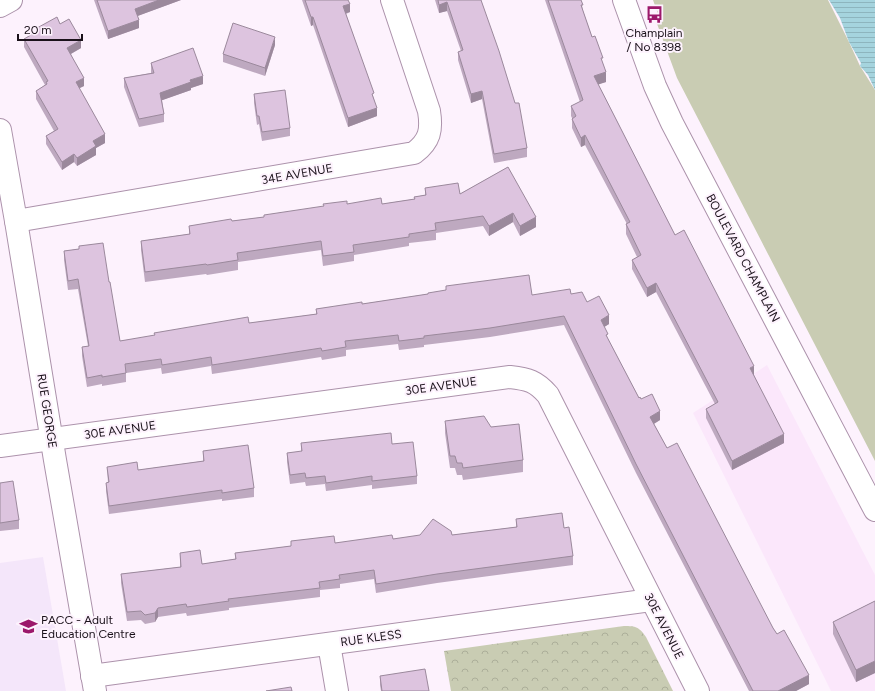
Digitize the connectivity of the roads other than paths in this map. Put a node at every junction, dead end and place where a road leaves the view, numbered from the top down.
1 (11, 0) edge
2 (392, 0) edge
3 (624, 0) edge
4 (0, 6) edge
5 (0, 130) edge
6 (16, 221) junction
7 (52, 439) junction
8 (0, 446) edge
9 (875, 510) edge
10 (651, 600) junction
11 (329, 644) junction
12 (93, 683) edge
13 (337, 691) edge
14 (698, 691) edge

1 - 4 street
2 - 6 street, 34E AVENUE
3 - 9 street, BOULEVARD CHAMPLAIN
5 - 6 street, RUE GEORGE
6 - 7 street, RUE GEORGE
7 - 8 street, 30E AVENUE
7 - 10 street, 30E AVENUE
7 - 12 street, RUE GEORGE
10 - 11 street, RUE KLESS
10 - 14 street, 30E AVENUE
11 - 12 street, RUE KLESS
11 - 13 street

